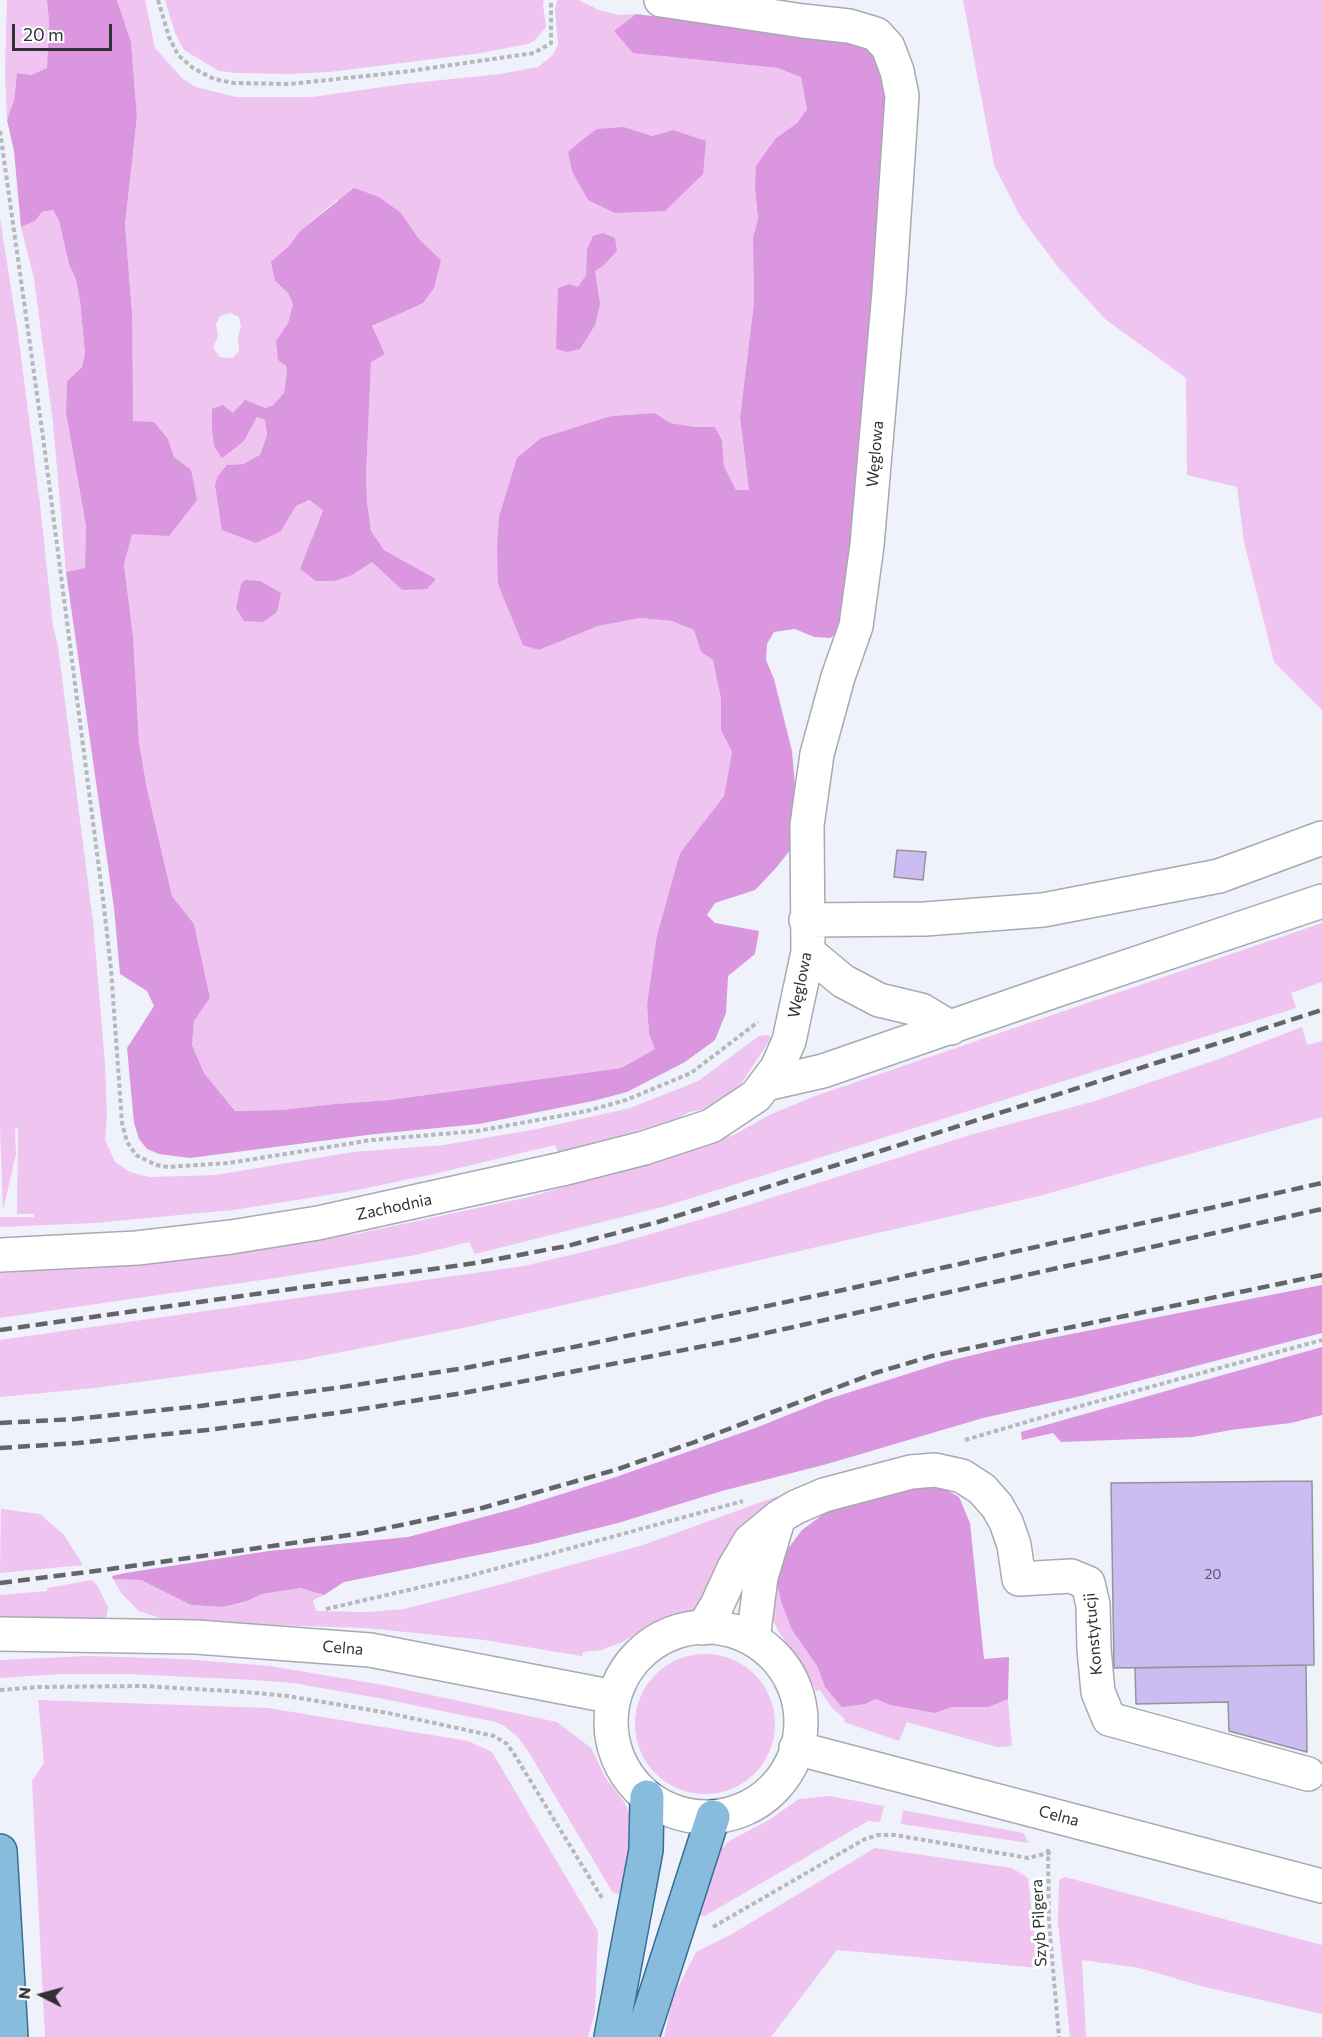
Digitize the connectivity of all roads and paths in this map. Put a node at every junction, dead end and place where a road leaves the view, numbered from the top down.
1 (158, 0) edge
2 (551, 0) edge
3 (661, 0) edge
4 (0, 131) edge
5 (1322, 838) edge
6 (1322, 901) edge
7 (806, 920) junction
8 (808, 951) junction
9 (798, 999) junction
10 (951, 1028) junction
11 (766, 1084) junction
12 (0, 1255) edge
13 (779, 1517) junction
14 (703, 1628) junction
15 (0, 1634) edge
16 (67, 1634) junction
17 (753, 1639) junction
18 (0, 1645) edge
19 (0, 1690) edge
20 (614, 1697) junction
21 (796, 1748) junction
22 (1308, 1774) dead end
23 (646, 1797) junction
24 (1037, 1810) junction
25 (713, 1817) junction
26 (0, 1851) edge
27 (1028, 1858) dead end
28 (1322, 1886) edge
29 (603, 1900) dead end
30 (708, 1930) dead end
31 (11, 2037) edge
32 (611, 2037) edge
33 (642, 2037) edge
34 (1059, 2037) edge

1 - 2 path
3 - 7 street, Węglowa
4 - 9 path
5 - 7 street
6 - 10 street
7 - 8 street, Węglowa
8 - 9 street, Węglowa
8 - 10 street
9 - 11 street, Węglowa
10 - 11 street
11 - 12 street, Zachodnia
13 - 14 street
13 - 17 street
13 - 22 street, Konstytucji
14 - 17 street
14 - 20 street
15 - 16 street, Celna
16 - 18 street, Celna
16 - 20 street, Celna
17 - 21 street
19 - 29 path
20 - 23 street
21 - 24 street, Celna
21 - 25 street
23 - 25 street
23 - 32 main road
24 - 28 street, Celna
24 - 34 path, Szyb Pilgera
25 - 33 main road
26 - 31 main road
27 - 30 path

